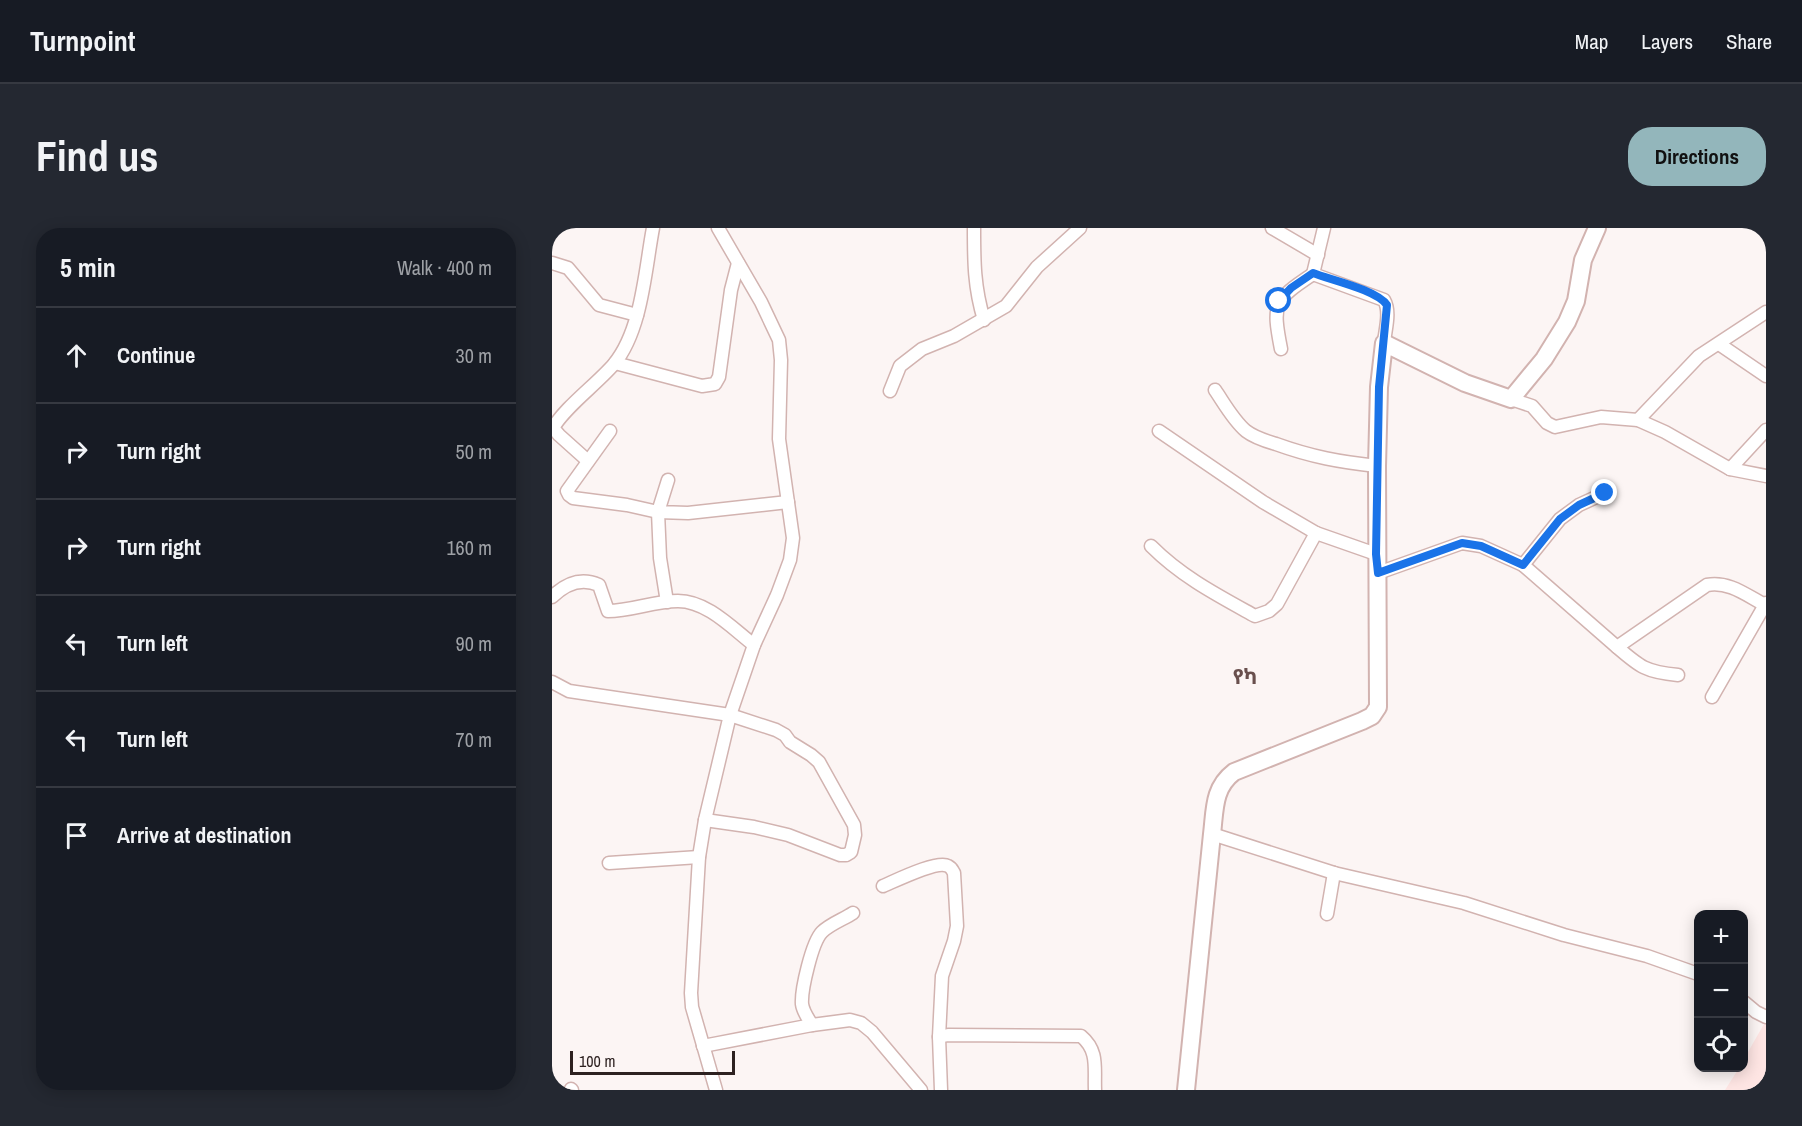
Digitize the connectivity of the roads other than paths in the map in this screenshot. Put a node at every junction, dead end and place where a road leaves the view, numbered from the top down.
1 (653, 228) edge
2 (718, 228) edge
3 (974, 228) edge
4 (1080, 228) edge
5 (1272, 228) edge
6 (1324, 228) edge
7 (1597, 228) edge
8 (1318, 255) junction
9 (552, 263) edge
10 (738, 263) junction
11 (1313, 273) junction
12 (1766, 312) edge
13 (637, 315) junction
14 (984, 320) junction
15 (1384, 343) junction
16 (1719, 344) junction
17 (1281, 349) dead end
18 (615, 363) junction
19 (1766, 376) edge
20 (1215, 390) dead end
21 (890, 391) dead end
22 (1511, 399) junction
23 (1638, 420) junction
24 (1766, 430) edge
25 (610, 431) dead end
26 (1159, 431) dead end
27 (588, 461) junction
28 (1377, 466) junction
29 (1730, 470) junction
30 (1766, 476) edge
31 (668, 480) dead end
32 (1605, 493) dead end
33 (788, 502) junction
34 (658, 512) junction
35 (1316, 533) junction
36 (1151, 546) dead end
37 (1376, 554) junction
38 (1523, 565) junction
39 (1378, 573) junction
40 (552, 597) edge
41 (667, 602) junction
42 (1765, 604) edge
43 (754, 645) junction
44 (1617, 647) junction
45 (1678, 675) dead end
46 (552, 682) edge
47 (1712, 697) dead end
48 (730, 715) junction
49 (705, 820) junction
50 (1212, 834) junction
51 (699, 857) junction
52 (609, 863) dead end
53 (1334, 873) junction
54 (883, 886) dead end
55 (853, 913) dead end
56 (1327, 914) dead end
57 (1694, 973) edge
58 (1748, 1006) edge
59 (1766, 1017) edge
60 (812, 1024) junction
61 (939, 1037) junction
62 (703, 1046) junction
63 (716, 1090) edge
64 (921, 1090) edge
65 (941, 1090) edge
66 (1095, 1090) edge
67 (1186, 1090) edge

1 - 13 street
2 - 10 street
3 - 14 street
4 - 14 street
5 - 8 street
6 - 8 street
7 - 22 street
8 - 11 street
9 - 13 street
10 - 18 street
10 - 33 street
11 - 15 street
11 - 17 street
12 - 16 street
13 - 18 street
14 - 21 street
15 - 22 street
15 - 28 street
16 - 19 street
16 - 23 street
18 - 27 street
20 - 28 street
22 - 23 street
23 - 29 street
24 - 29 street
25 - 27 street
26 - 35 street
27 - 34 street
28 - 37 street
29 - 30 street
31 - 34 street
32 - 38 street
33 - 34 street
33 - 43 street
34 - 41 street
35 - 36 street
35 - 37 street
37 - 39 street
38 - 39 street
38 - 44 street
39 - 50 street
40 - 41 street
41 - 43 street
42 - 44 street
42 - 47 street
43 - 48 street
44 - 45 street
46 - 48 street
48 - 49 street
48 - 49 street
49 - 51 street
50 - 53 street
50 - 67 street
51 - 52 street
51 - 62 street
53 - 56 street
53 - 57 street
54 - 61 street
55 - 60 street
58 - 59 street
60 - 62 street
60 - 64 street
61 - 65 street
61 - 66 street
62 - 63 street

